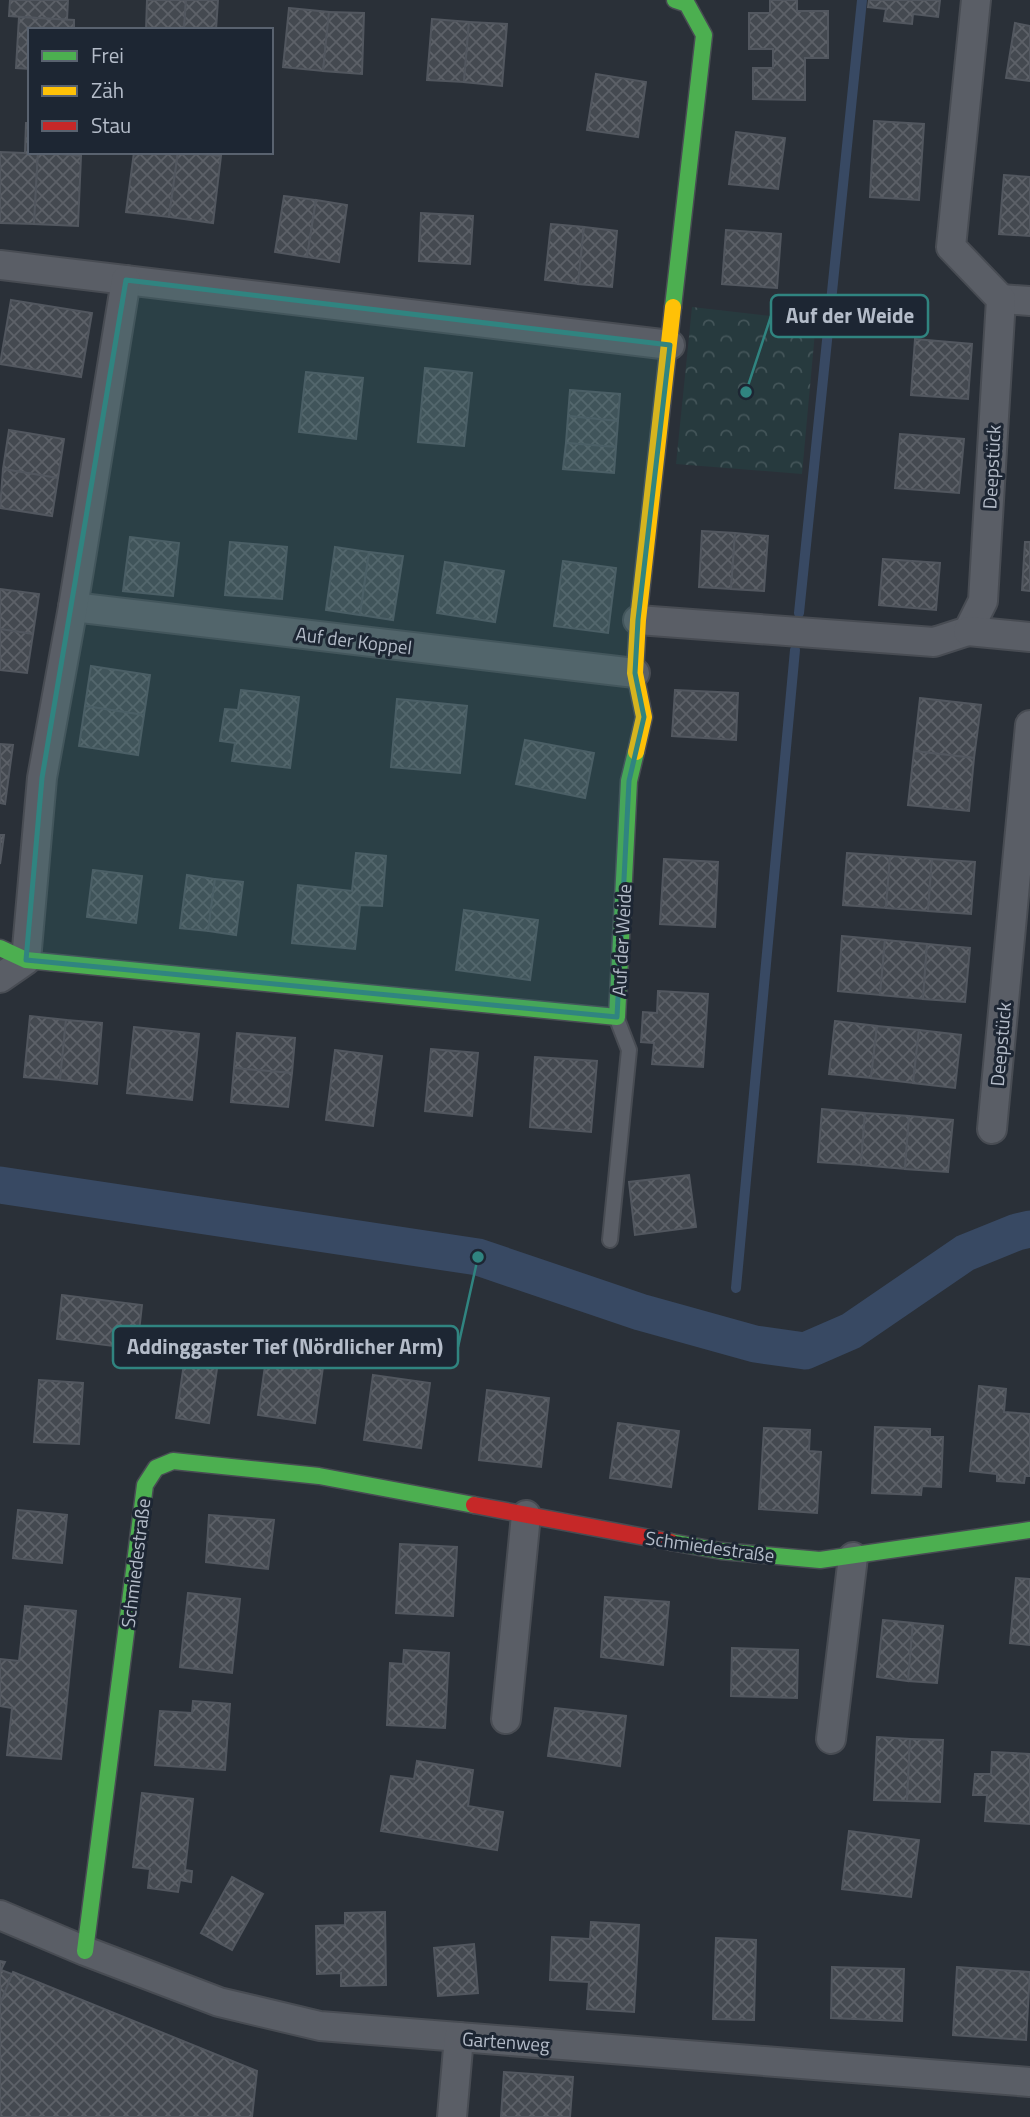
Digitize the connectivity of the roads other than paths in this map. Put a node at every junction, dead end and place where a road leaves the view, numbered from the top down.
1 (675, 0) edge
2 (976, 0) edge
3 (0, 265) edge
4 (126, 280) junction
5 (1001, 299) junction
6 (1030, 301) edge
7 (670, 345) junction
8 (73, 607) junction
9 (639, 620) junction
10 (968, 631) junction
11 (1030, 636) edge
12 (635, 673) junction
13 (1030, 725) edge
14 (0, 948) edge
15 (26, 960) junction
16 (1019, 961) edge
17 (0, 978) edge
18 (617, 1017) junction
19 (992, 1129) dead end
20 (610, 1240) dead end
21 (526, 1516) junction
22 (1030, 1530) edge
23 (853, 1556) junction
24 (506, 1719) dead end
25 (831, 1739) dead end
26 (0, 1915) edge
27 (85, 1951) junction
28 (459, 2037) junction
29 (1030, 2082) edge
30 (452, 2117) edge

1 - 7 street, Auf der Weide
2 - 5 street
3 - 4 street
4 - 7 street
4 - 8 street
5 - 6 street
5 - 10 street, Deepstück
7 - 9 street, Auf der Weide
8 - 12 street, Auf der Koppel
8 - 15 street
9 - 10 street
9 - 12 street, Auf der Weide
10 - 11 street
12 - 18 street, Auf der Weide
13 - 16 street, Deepstück
14 - 15 street, Auf der Weide
15 - 17 street
15 - 18 street, Auf der Weide
16 - 19 street, Deepstück
18 - 20 lane, Auf der Weide
21 - 23 street, Schmiedestraße
21 - 24 street
21 - 27 street, Schmiedestraße
22 - 23 street, Schmiedestraße
23 - 25 street
26 - 27 street, Gartenweg
27 - 28 street, Gartenweg
28 - 29 street, Gartenweg
28 - 30 street

